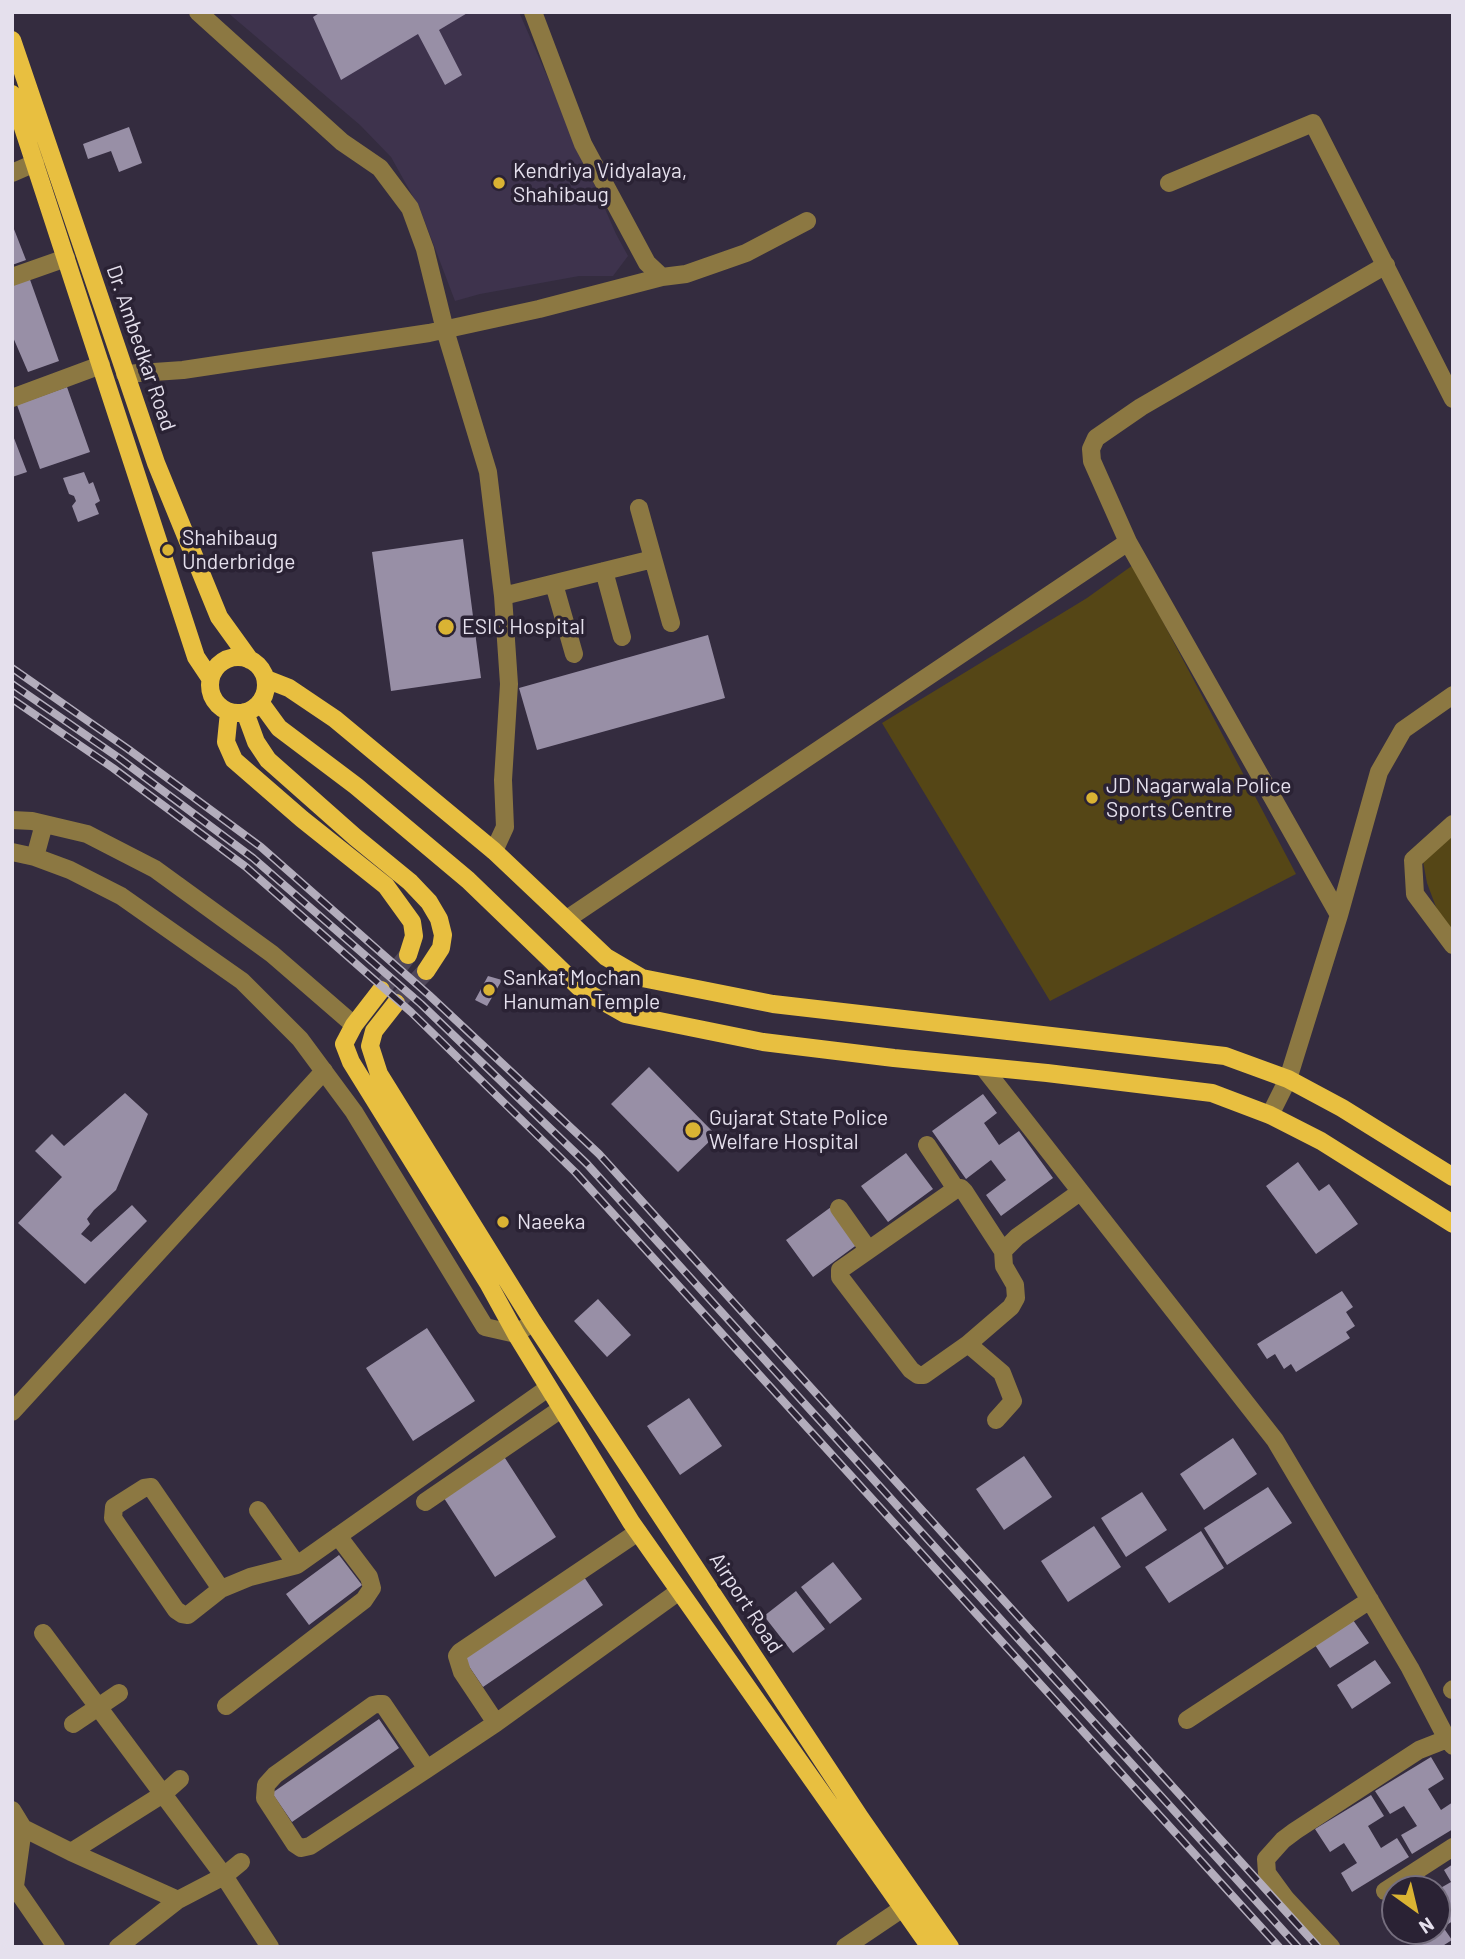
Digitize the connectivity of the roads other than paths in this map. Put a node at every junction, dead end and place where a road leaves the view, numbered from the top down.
1 (198, 12) edge
2 (533, 12) edge
3 (12, 40) edge
4 (13, 99) edge
5 (35, 163) junction
6 (12, 173) edge
7 (1170, 183) dead end
8 (807, 221) dead end
9 (66, 258) junction
10 (1386, 265) junction
11 (12, 277) edge
12 (662, 277) junction
13 (445, 330) junction
14 (101, 365) junction
15 (125, 374) junction
16 (12, 398) edge
17 (1453, 400) edge
18 (639, 508) dead end
19 (1128, 542) junction
20 (653, 559) junction
21 (604, 571) junction
22 (554, 584) junction
23 (503, 596) junction
24 (671, 623) dead end
25 (622, 637) dead end
26 (574, 654) dead end
27 (250, 660) junction
28 (210, 678) junction
29 (266, 679) junction
30 (1453, 695) edge
31 (245, 709) junction
32 (12, 820) edge
33 (44, 824) junction
34 (1453, 824) edge
35 (494, 851) junction
36 (12, 852) edge
37 (35, 857) junction
38 (1339, 915) junction
39 (567, 919) junction
40 (1453, 945) edge
41 (408, 955) tunnel mouth
42 (426, 971) tunnel mouth
43 (381, 990) tunnel mouth
44 (396, 1003) tunnel mouth
45 (354, 1025) junction
46 (983, 1067) junction
47 (324, 1071) junction
48 (1288, 1079) junction
49 (1270, 1115) junction
50 (927, 1145) dead end
51 (1453, 1177) edge
52 (956, 1189) junction
53 (1080, 1192) junction
54 (839, 1208) dead end
55 (1453, 1224) edge
56 (868, 1249) junction
57 (1003, 1251) junction
58 (533, 1322) junction
59 (516, 1334) junction
60 (968, 1344) junction
61 (548, 1388) junction
62 (561, 1409) junction
63 (12, 1412) edge
64 (996, 1420) dead end
65 (425, 1502) dead end
66 (258, 1510) dead end
67 (634, 1527) junction
68 (338, 1536) junction
69 (297, 1565) junction
70 (221, 1589) junction
71 (678, 1592) junction
72 (1370, 1600) junction
73 (515, 1601) dead end
74 (43, 1633) dead end
75 (119, 1693) dead end
76 (226, 1706) dead end
77 (99, 1708) junction
78 (1187, 1720) dead end
79 (496, 1723) junction
80 (73, 1724) dead end
81 (1450, 1742) edge
82 (427, 1769) junction
83 (180, 1779) dead end
84 (163, 1794) junction
85 (12, 1810) edge
86 (23, 1828) junction
87 (1453, 1847) edge
88 (71, 1853) junction
89 (241, 1862) dead end
90 (1410, 1875) edge
91 (224, 1876) junction
92 (13, 1886) edge
93 (178, 1900) junction
94 (903, 1908) junction
95 (56, 1947) edge
96 (118, 1947) edge
97 (270, 1947) edge
98 (845, 1947) edge
99 (930, 1947) edge
100 (950, 1947) edge
101 (1331, 1947) edge

1 - 13 street
2 - 12 street
3 - 15 main road, Dr. Ambedkar Road
4 - 5 main road, Dr. Ambedkar Road
5 - 6 street
5 - 9 main road, Dr. Ambedkar Road
7 - 10 street
8 - 12 street
9 - 11 street
9 - 14 main road, Dr. Ambedkar Road
10 - 17 street
10 - 19 street
12 - 13 street
13 - 15 street
13 - 23 street
14 - 16 street
14 - 28 main road, Dr. Ambedkar Road
15 - 27 main road, Dr. Ambedkar Road
18 - 20 street
19 - 38 street
19 - 39 street
20 - 21 street
20 - 24 street
21 - 22 street
21 - 25 street
22 - 23 street
22 - 26 street
23 - 35 street
27 - 28 main road
27 - 29 main road
28 - 31 main road
29 - 31 main road
29 - 35 main road
30 - 38 street
31 - 41 main road
31 - 42 main road
31 - 46 main road
32 - 33 street
33 - 37 street
33 - 45 street
34 - 40 street
35 - 39 main road
36 - 37 street
37 - 47 street
38 - 48 street
39 - 48 main road
43 - 45 main road
44 - 58 main road, Airport Road
45 - 59 main road
46 - 49 main road
46 - 53 street
47 - 59 street
47 - 63 street
48 - 49 street
48 - 51 main road
49 - 55 main road
50 - 52 street
52 - 56 street
52 - 57 street
53 - 57 street
53 - 72 street
54 - 56 street
56 - 60 street
57 - 60 street
58 - 59 street
58 - 100 main road, Airport Road
59 - 61 main road
60 - 64 street
61 - 62 main road
61 - 68 street
62 - 65 street
62 - 67 main road
66 - 69 street
67 - 71 main road
67 - 73 street
67 - 79 street
68 - 69 street
68 - 76 street
69 - 70 street
70 - 70 street
71 - 79 street
71 - 94 main road
72 - 78 street
72 - 81 street
74 - 77 street
75 - 77 street
77 - 80 street
77 - 84 street
79 - 82 street
81 - 101 street
82 - 82 street
83 - 84 street
84 - 88 street
84 - 91 street
85 - 86 street
86 - 88 street
86 - 92 street
87 - 90 street
88 - 93 street
89 - 91 street
91 - 93 street
91 - 97 street
92 - 95 street
93 - 96 street
94 - 98 street
94 - 99 main road

